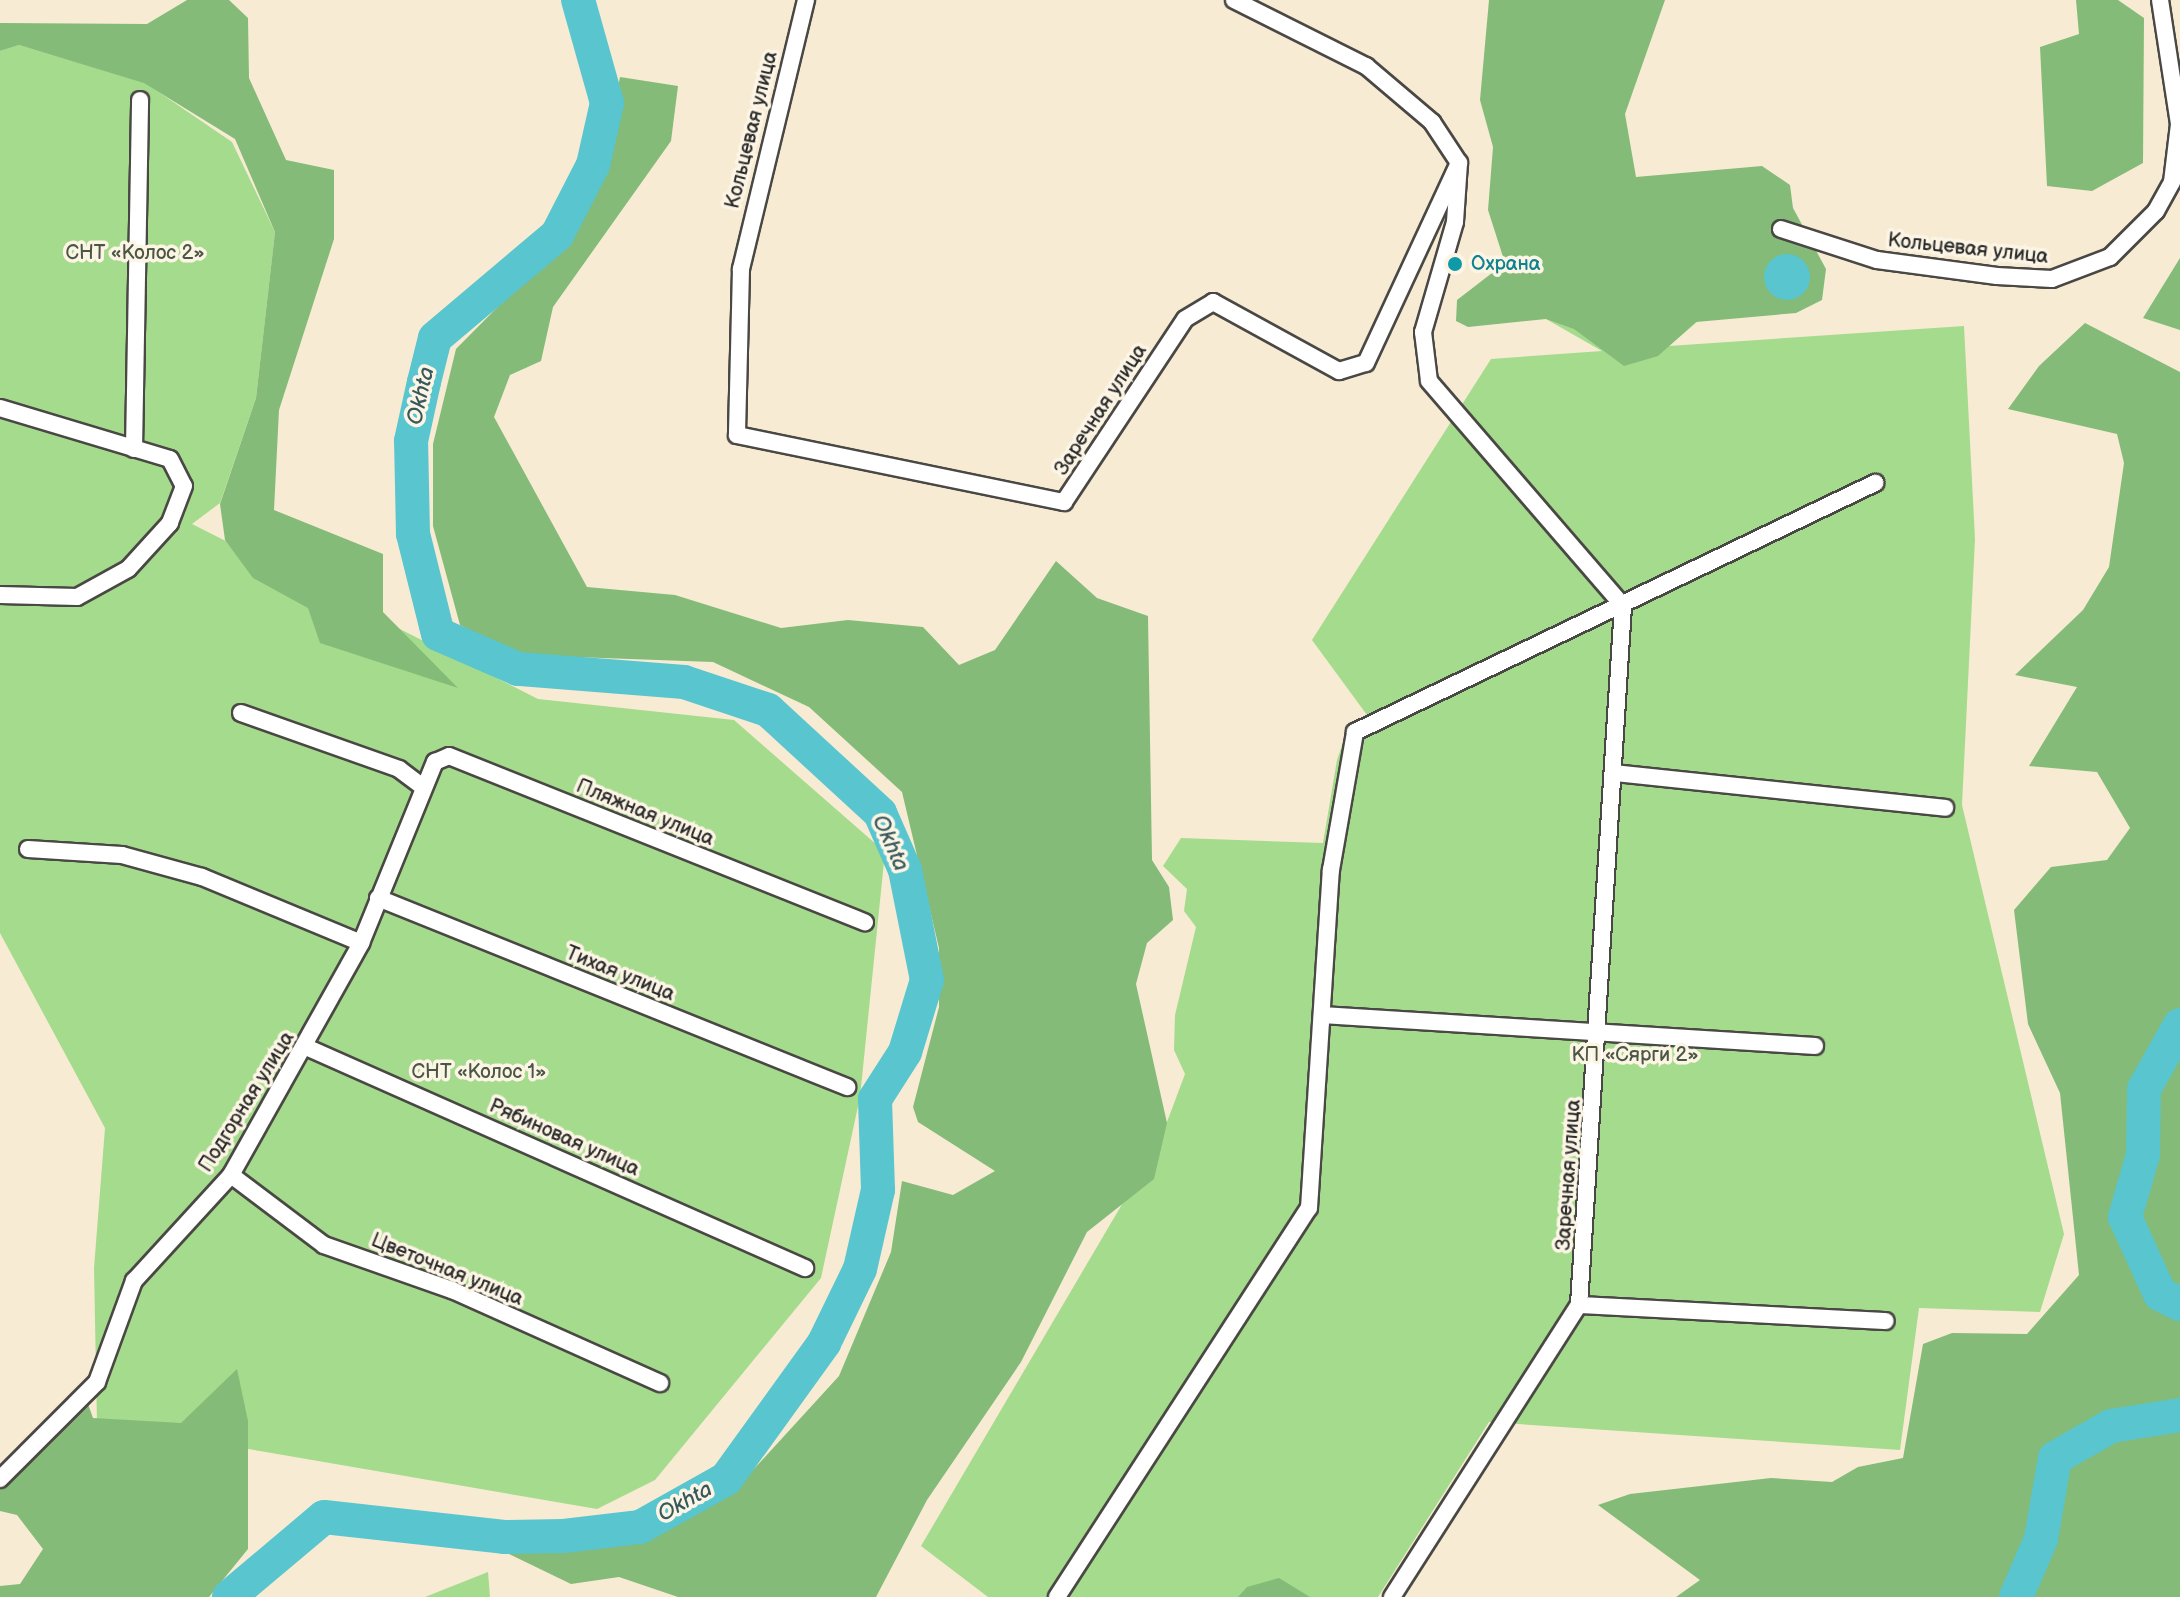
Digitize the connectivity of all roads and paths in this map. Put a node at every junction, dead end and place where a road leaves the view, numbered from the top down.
1 (806, 0) edge
2 (1234, 0) edge
3 (2160, 0) edge
4 (140, 100) dead end
5 (1459, 163) junction
6 (1781, 229) dead end
7 (741, 269) joint
8 (0, 408) edge
9 (134, 449) junction
10 (1875, 483) dead end
11 (0, 595) edge
12 (1623, 606) junction
13 (241, 713) dead end
14 (1614, 773) junction
15 (420, 785) junction
16 (1945, 808) dead end
17 (28, 849) dead end
18 (378, 898) junction
19 (865, 922) dead end
20 (361, 943) junction
21 (1322, 1015) junction
22 (1600, 1029) junction
23 (1815, 1046) dead end
24 (306, 1047) junction
25 (847, 1087) dead end
26 (231, 1175) junction
27 (805, 1268) dead end
28 (1579, 1305) junction
29 (1886, 1321) dead end
30 (660, 1383) dead end
31 (0, 1479) edge
32 (1057, 1597) edge
33 (1392, 1597) edge

1 - 7 street, Кольцевая улица
2 - 5 street
3 - 6 street, Кольцевая улица
4 - 9 street
5 - 7 street, Заречная улица
5 - 12 street
8 - 9 street
9 - 11 street
10 - 12 street
12 - 14 street, Заречная улица
12 - 21 street
13 - 15 street
14 - 16 street
14 - 22 street, Заречная улица
15 - 18 street, Подгорная улица
15 - 19 street, Пляжная улица
17 - 20 street
18 - 20 street, Подгорная улица
18 - 25 street, Тихая улица
20 - 24 street, Подгорная улица
21 - 22 street
21 - 32 street
22 - 23 street
22 - 28 street, Заречная улица
24 - 26 street, Подгорная улица
24 - 27 street, Рябиновая улица
26 - 30 street, Цветочная улица
26 - 31 street, Подгорная улица
28 - 29 street
28 - 33 street, Заречная улица

